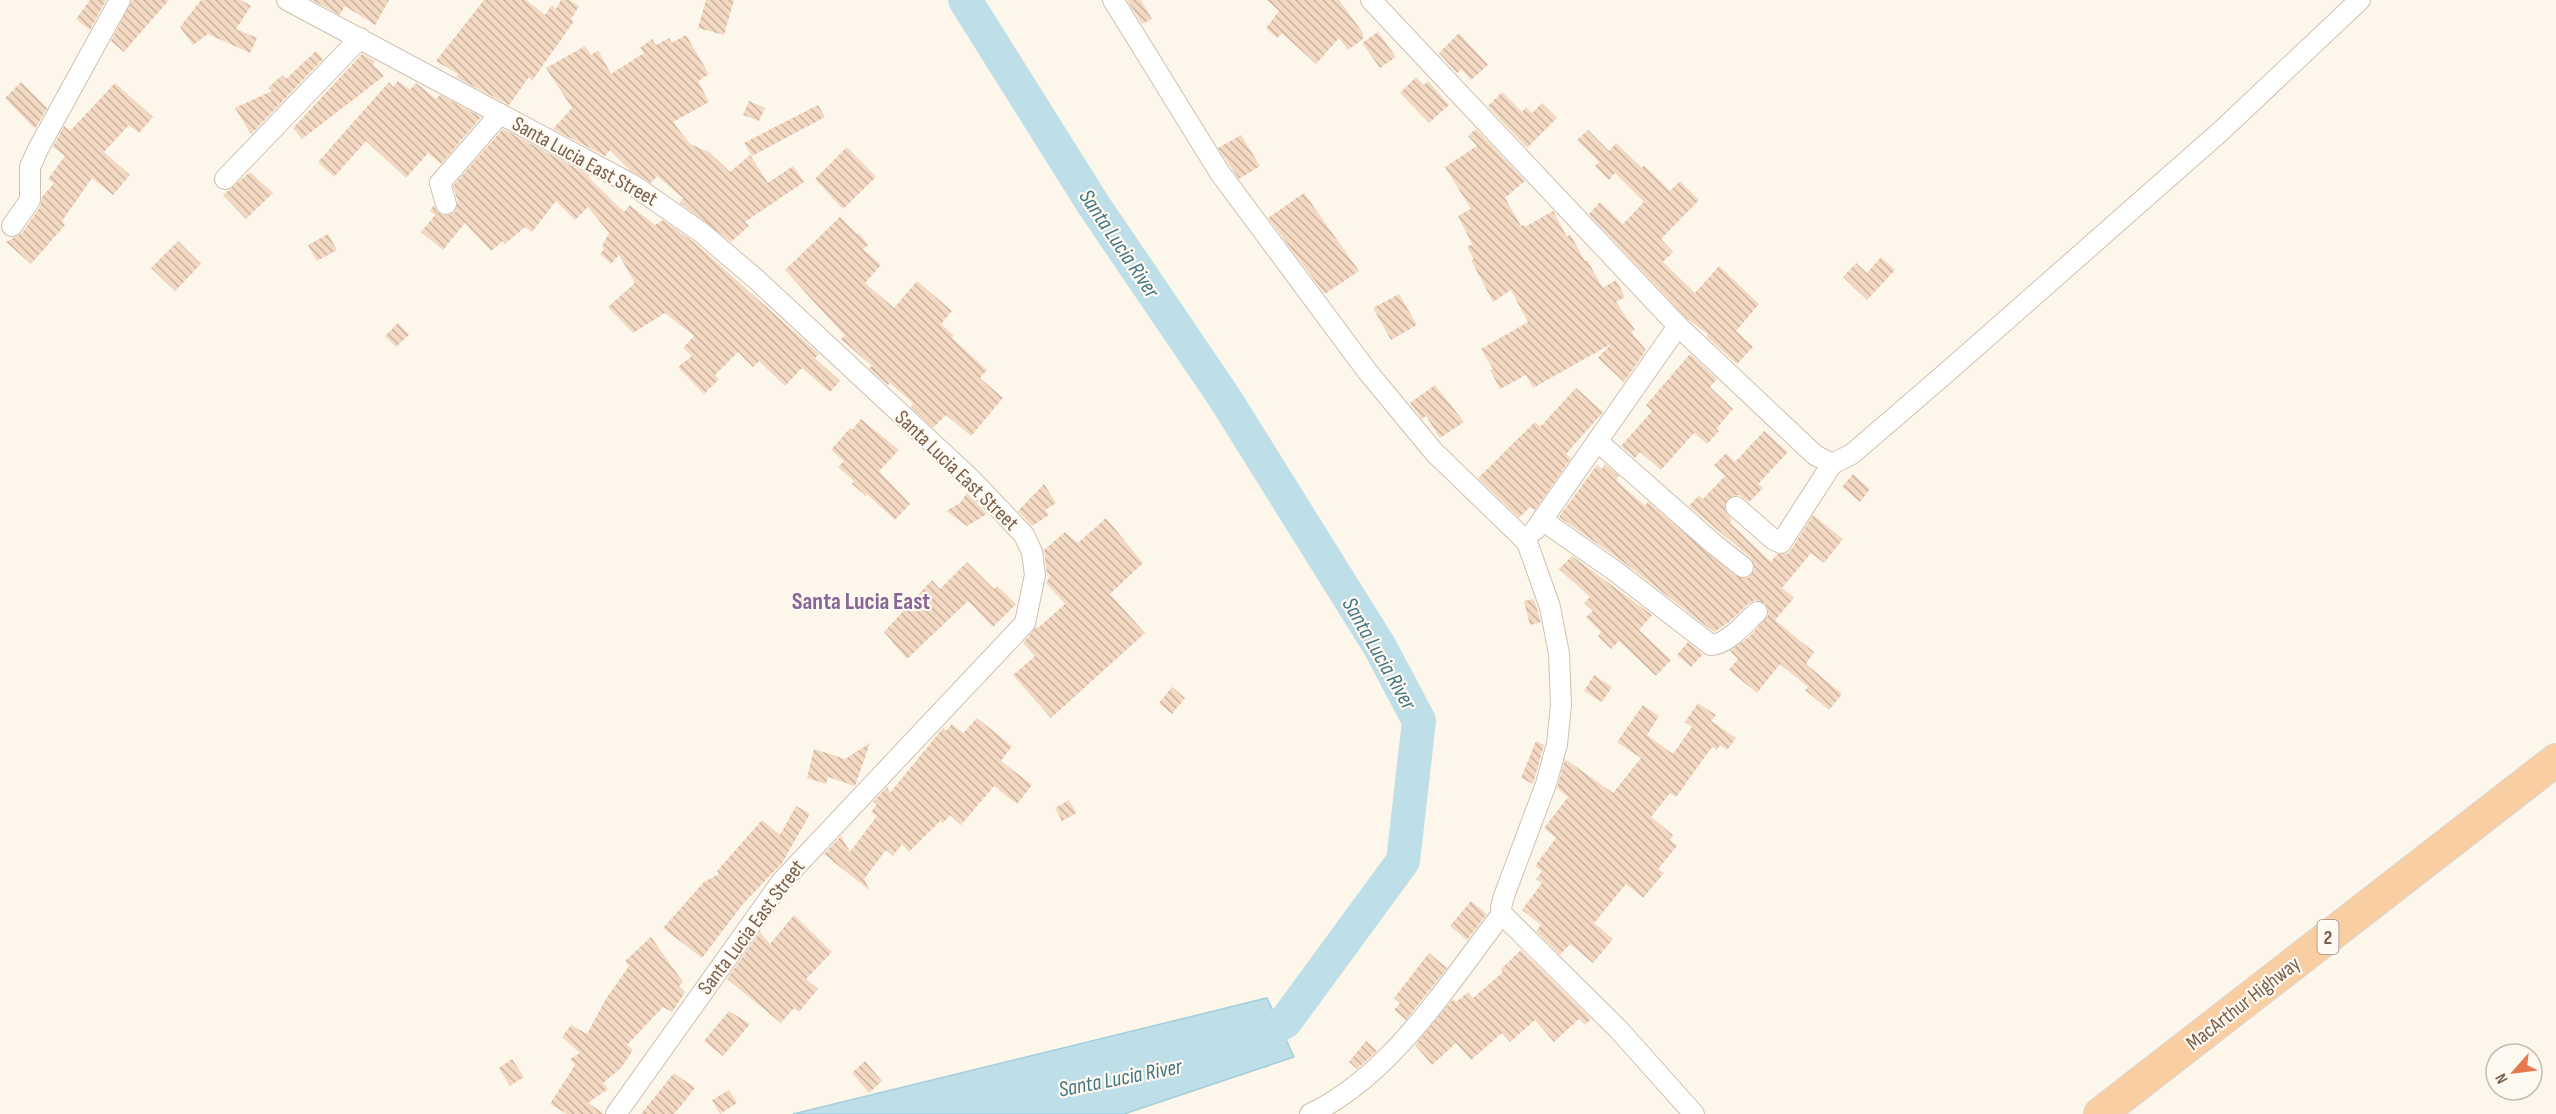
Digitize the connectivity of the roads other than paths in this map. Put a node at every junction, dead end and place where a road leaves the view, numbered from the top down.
1 (120, 0) edge
2 (287, 0) edge
3 (1113, 0) edge
4 (1371, 0) edge
5 (2360, 0) edge
6 (360, 38) junction
7 (500, 114) junction
8 (225, 179) dead end
9 (446, 204) dead end
10 (12, 226) dead end
11 (1678, 326) junction
12 (1597, 441) junction
13 (1832, 464) junction
14 (1736, 507) dead end
15 (1542, 520) junction
16 (1527, 542) junction
17 (1743, 567) dead end
18 (1757, 612) dead end
19 (2556, 760) edge
20 (1502, 915) junction
21 (616, 1114) edge
22 (1310, 1114) edge
23 (1694, 1114) edge
24 (2100, 1114) edge

1 - 10 street
2 - 6 street, Santa Lucia East Street
3 - 16 street
4 - 11 street
5 - 13 street
6 - 7 street, Santa Lucia East Street
6 - 8 street
7 - 9 street
7 - 21 street, Santa Lucia East Street
11 - 12 street
11 - 13 street
12 - 15 street
12 - 17 street
13 - 14 street
15 - 16 street
15 - 18 street
16 - 20 street
19 - 24 highway, MacArthur Highway / 2
20 - 22 street
20 - 23 street

